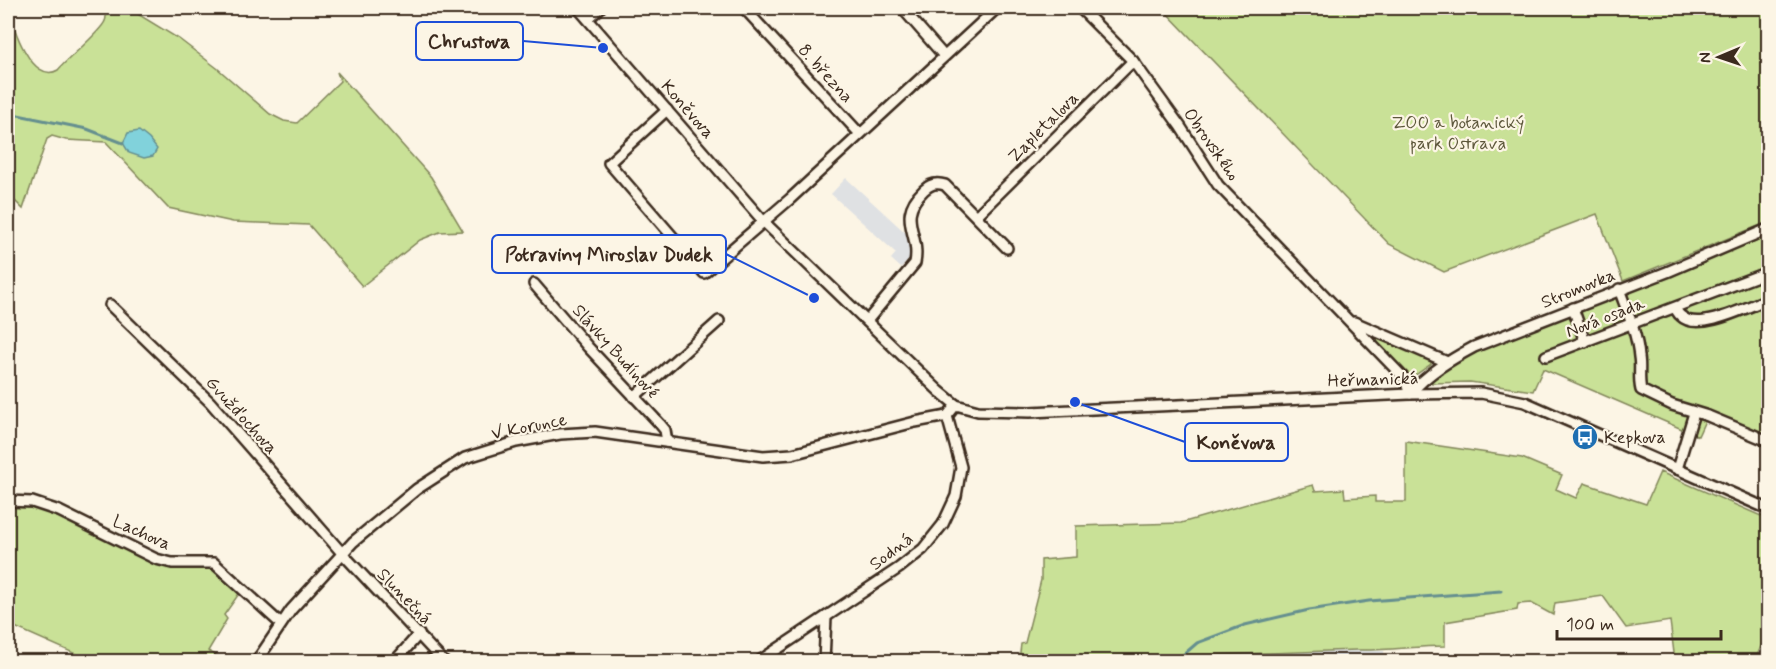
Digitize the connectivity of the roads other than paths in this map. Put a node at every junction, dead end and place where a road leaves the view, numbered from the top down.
1 (578, 8) edge
2 (600, 8) edge
3 (744, 8) edge
4 (902, 8) edge
5 (997, 8) edge
6 (1080, 8) edge
7 (588, 19) junction
8 (944, 56) junction
9 (1133, 61) junction
10 (667, 110) junction
11 (860, 134) junction
12 (976, 216) junction
13 (764, 222) junction
14 (1768, 229) edge
15 (1007, 248) dead end
16 (1768, 272) edge
17 (534, 284) dead end
18 (1619, 289) junction
19 (1768, 299) edge
20 (110, 305) dead end
21 (1573, 308) junction
22 (1676, 308) junction
23 (1348, 320) junction
24 (719, 321) dead end
25 (867, 321) junction
26 (1632, 324) junction
27 (1585, 342) junction
28 (1546, 356) dead end
29 (1447, 362) junction
30 (1410, 394) junction
31 (634, 397) junction
32 (956, 405) junction
33 (1694, 412) junction
34 (946, 416) junction
35 (1768, 441) edge
36 (667, 442) junction
37 (1677, 468) junction
38 (8, 501) edge
39 (1768, 509) edge
40 (342, 553) junction
41 (826, 617) junction
42 (281, 624) junction
43 (419, 634) junction
44 (256, 662) edge
45 (394, 662) edge
46 (444, 662) edge
47 (758, 662) edge
48 (824, 662) edge

1 - 7 street, Koněvova
2 - 7 street
3 - 11 street, 8. března
4 - 8 street
5 - 8 street
6 - 9 street, Obrovského
7 - 10 street, Koněvova
8 - 11 street
9 - 12 street, Zapletalova
9 - 23 street, Obrovského
10 - 13 street, Koněvova
10 - 13 street
11 - 13 street
12 - 15 street
12 - 25 street
13 - 25 street, Koněvova
14 - 18 street, Stromovka
16 - 22 street, Nová osada
17 - 31 street, Slávky Budínové
18 - 21 street, Stromovka
18 - 26 street
19 - 22 street
20 - 40 street, Gvužďochova
21 - 27 street
21 - 29 street, Stromovka
22 - 26 street, Nová osada
23 - 29 street, Obrovského
23 - 30 street, Obrovského
24 - 31 street
25 - 32 street, Koněvova
26 - 27 street, Nová osada
26 - 33 street
27 - 28 street, Nová osada
29 - 30 street, Stromovka
30 - 32 street, Heřmanická
30 - 37 street, Heřmanická
31 - 36 street, Slávky Budínové
32 - 34 street
33 - 35 street
33 - 37 street
34 - 36 street, V Korunce
34 - 41 street, Sodná
36 - 40 street, V Korunce
37 - 39 street, Heřmanická
38 - 42 street, Lachova
40 - 42 street, V Korunce
40 - 43 street, Slunečná
41 - 47 street, Sodná
41 - 48 street
42 - 44 street, V Korunce
43 - 45 street
43 - 46 street, Slunečná

